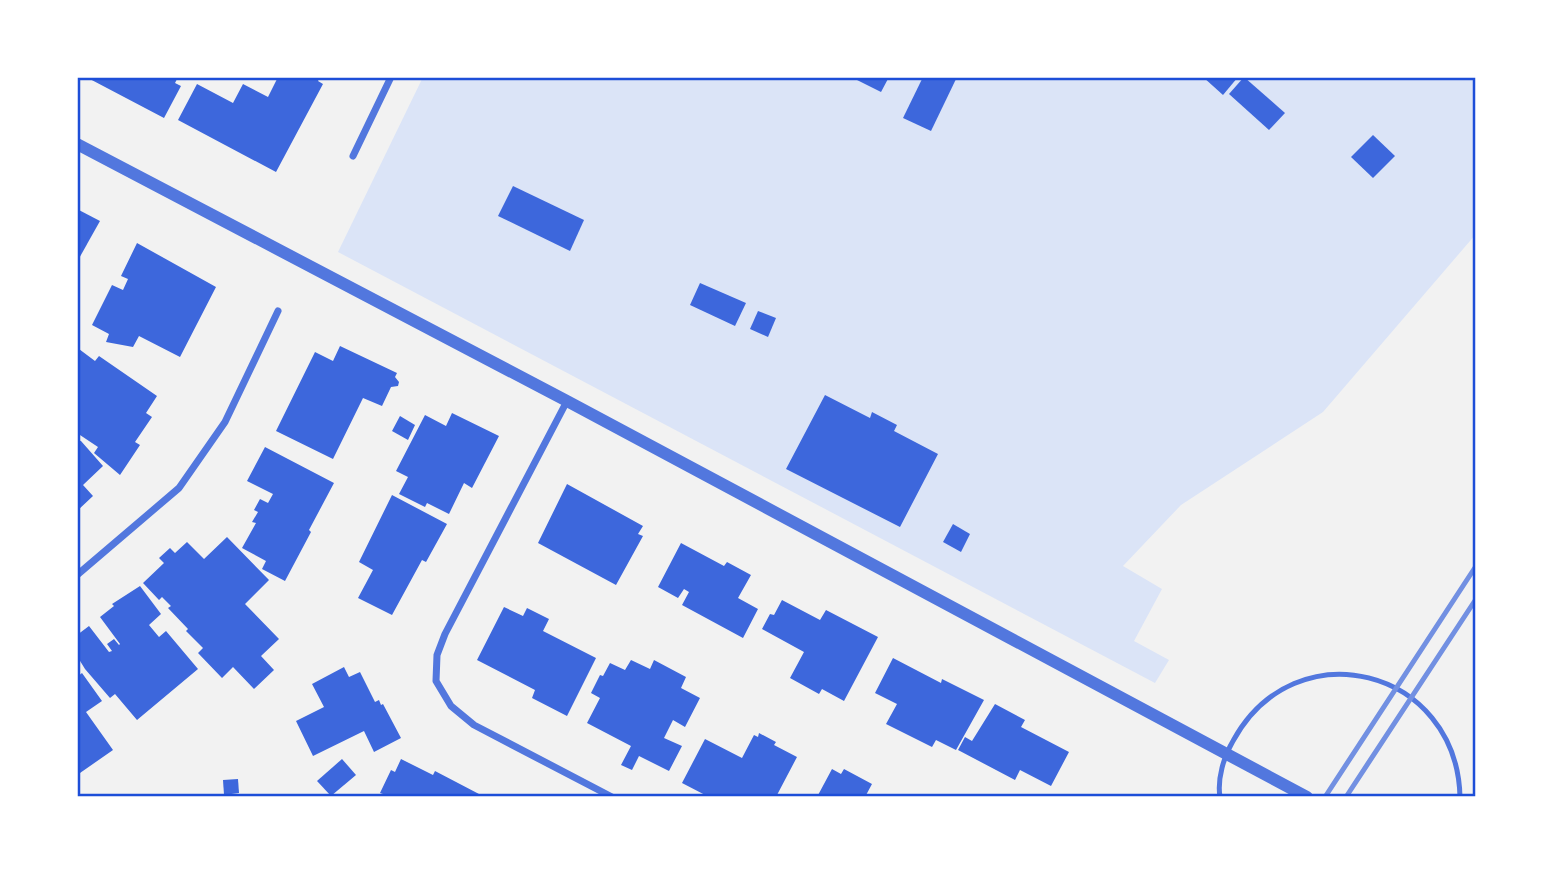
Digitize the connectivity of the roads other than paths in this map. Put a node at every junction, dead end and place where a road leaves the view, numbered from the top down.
1 (391, 77) edge
2 (77, 144) edge
3 (354, 156) dead end
4 (278, 311) dead end
5 (567, 401) junction
6 (77, 575) edge
7 (1226, 754) junction
8 (612, 797) edge
9 (1220, 797) edge
10 (1307, 797) edge
11 (1460, 797) edge

1 - 3 street
2 - 5 street
4 - 6 street
5 - 7 street
5 - 8 street
7 - 9 lane
7 - 10 street
7 - 11 lane

